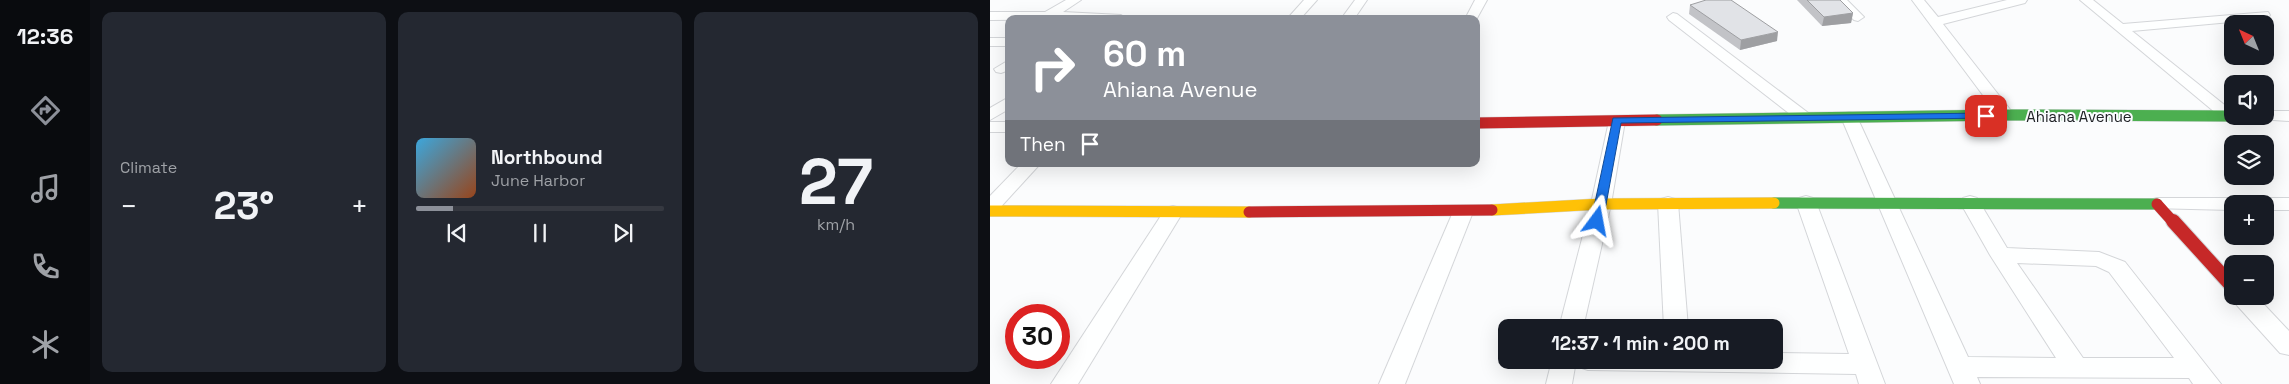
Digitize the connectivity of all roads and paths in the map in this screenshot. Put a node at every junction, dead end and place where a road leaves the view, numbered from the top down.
1 (1075, 0) edge
2 (1310, 0) edge
3 (1361, 0) edge
4 (1481, 0) edge
5 (1840, 0) edge
6 (1918, 0) edge
7 (2021, 0) edge
8 (2086, 0) edge
9 (1049, 15) edge
10 (1297, 15) edge
11 (1350, 15) edge
12 (1473, 15) edge
13 (990, 16) edge
14 (1005, 16) edge
15 (1674, 17) dead end
16 (1858, 17) dead end
17 (2224, 19) edge
18 (1935, 22) junction
19 (2121, 28) junction
20 (990, 42) edge
21 (1005, 42) edge
22 (1005, 105) edge
23 (2224, 110) edge
24 (990, 115) edge
25 (2006, 115) junction
26 (2224, 116) edge
27 (2274, 116) edge
28 (2287, 117) edge
29 (1805, 118) junction
30 (1849, 118) junction
31 (1617, 120) junction
32 (1480, 123) edge
33 (990, 127) edge
34 (1005, 127) edge
35 (1028, 167) edge
36 (1806, 202) junction
37 (1888, 202) junction
38 (1970, 202) junction
39 (1668, 203) junction
40 (1601, 204) junction
41 (2157, 204) junction
42 (2224, 204) edge
43 (2274, 204) edge
44 (2289, 204) edge
45 (990, 209) edge
46 (1173, 212) junction
47 (1463, 212) junction
48 (2001, 255) junction
49 (2224, 277) edge
50 (2250, 305) edge
51 (1573, 319) edge
52 (1675, 319) edge
53 (2289, 346) edge
54 (1783, 368) edge
55 (2076, 368) junction
56 (1562, 369) edge
57 (1869, 374) edge
58 (1964, 376) edge
59 (2201, 376) edge
60 (1064, 384) edge
61 (1392, 384) edge
62 (1559, 384) edge

1 - 9 street
2 - 10 street
3 - 11 street
4 - 12 street
5 - 16 street
6 - 18 street
7 - 18 street
8 - 19 street
13 - 14 street
15 - 29 street
17 - 19 street
18 - 25 street
19 - 23 street
20 - 21 street
22 - 24 street
25 - 26 street, Ahiana Avenue
25 - 30 street, Ahiana Avenue
27 - 28 street
29 - 30 street, Ahiana Avenue
29 - 31 street, Ahiana Avenue
30 - 37 street
31 - 32 street, Ahiana Avenue
31 - 40 street
33 - 34 street
35 - 45 street
36 - 37 street
36 - 39 street
36 - 57 street
37 - 38 street
37 - 58 street
38 - 41 street
38 - 48 street
39 - 40 street
39 - 52 street
40 - 47 street
40 - 51 street
41 - 42 street
41 - 49 street
43 - 44 street
45 - 46 street
46 - 47 street
46 - 60 street
47 - 61 street
48 - 55 street
48 - 59 street
50 - 53 street
54 - 57 street
55 - 58 street
55 - 59 street
56 - 62 street

